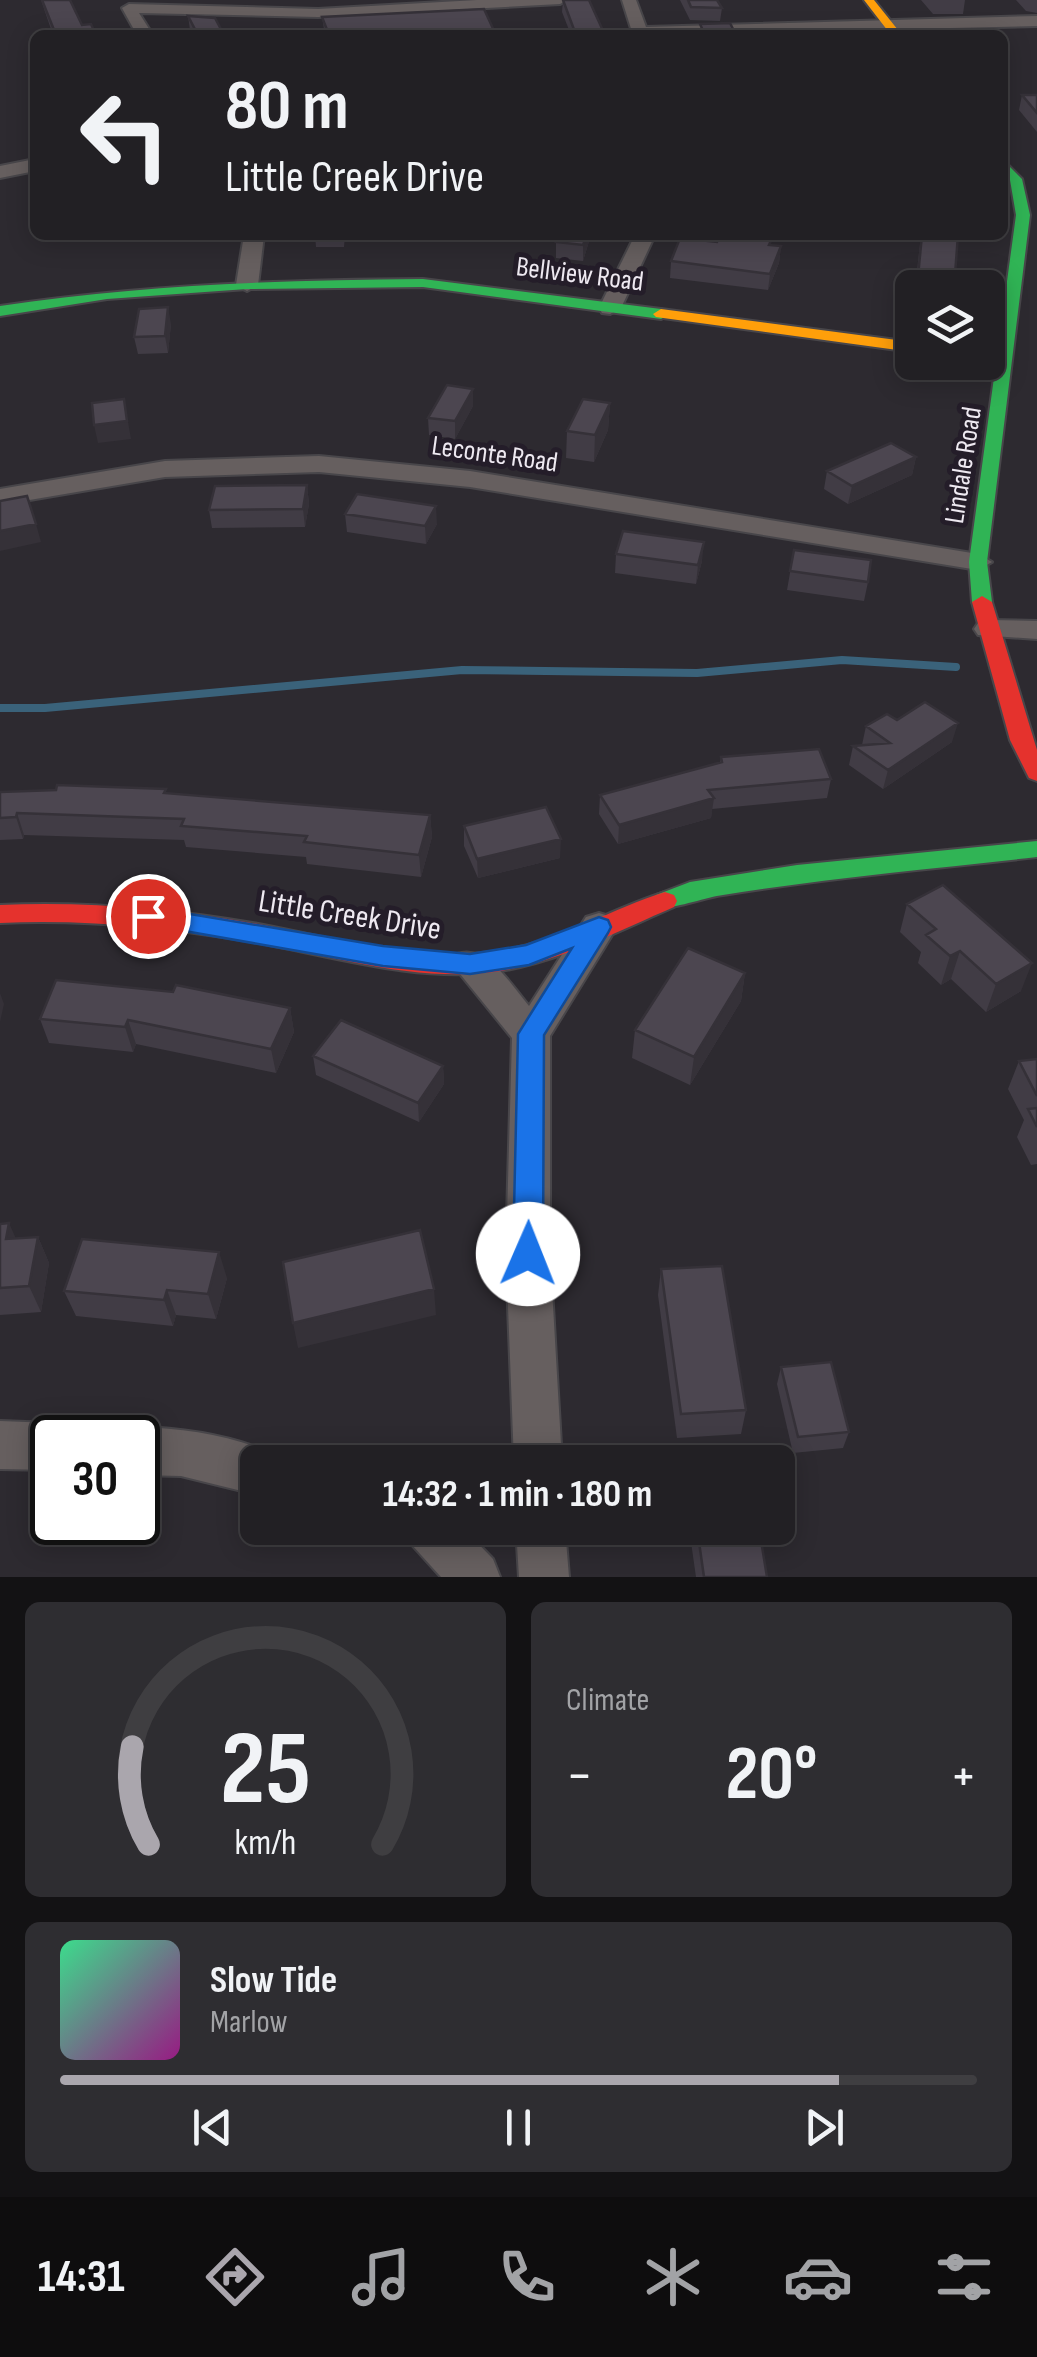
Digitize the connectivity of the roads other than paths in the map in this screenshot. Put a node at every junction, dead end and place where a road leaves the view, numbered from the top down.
1 (560, 0) edge
2 (628, 0) edge
3 (869, 0) edge
4 (1037, 21) edge
5 (142, 30) edge
6 (639, 30) edge
7 (894, 30) edge
8 (30, 166) edge
9 (1008, 170) edge
10 (0, 172) edge
11 (253, 240) edge
12 (643, 240) edge
13 (248, 285) junction
14 (610, 308) junction
15 (0, 310) edge
16 (895, 345) edge
17 (1008, 360) edge
18 (0, 497) edge
19 (978, 562) junction
20 (988, 628) junction
21 (1037, 630) edge
22 (1023, 699) edge
23 (1037, 773) edge
24 (1037, 850) edge
25 (0, 914) edge
26 (599, 927) junction
27 (470, 964) junction
28 (531, 1034) junction
29 (0, 1445) edge
30 (530, 1445) edge
31 (30, 1446) edge
32 (160, 1451) edge
33 (240, 1466) edge
34 (445, 1545) edge
35 (542, 1545) edge
36 (475, 1577) edge
37 (544, 1577) edge

1 - 5 street
2 - 6 street
3 - 7 street
4 - 7 street
8 - 10 street
9 - 17 street, Lindale Road
11 - 13 street
12 - 14 street
13 - 14 street, Bellview Road
13 - 15 street, Bellview Road
14 - 16 street, Bellview Road
17 - 19 street, Lindale Road
18 - 19 street, Leconte Road
19 - 20 street, Lindale Road
20 - 21 street
20 - 22 street, Lindale Road
22 - 23 street, Lindale Road
24 - 26 street, Little Creek Drive
25 - 27 street, Little Creek Drive
26 - 27 street, Little Creek Drive
26 - 28 street
27 - 28 street
28 - 30 street
29 - 31 street
32 - 33 street
34 - 36 street
35 - 37 street

